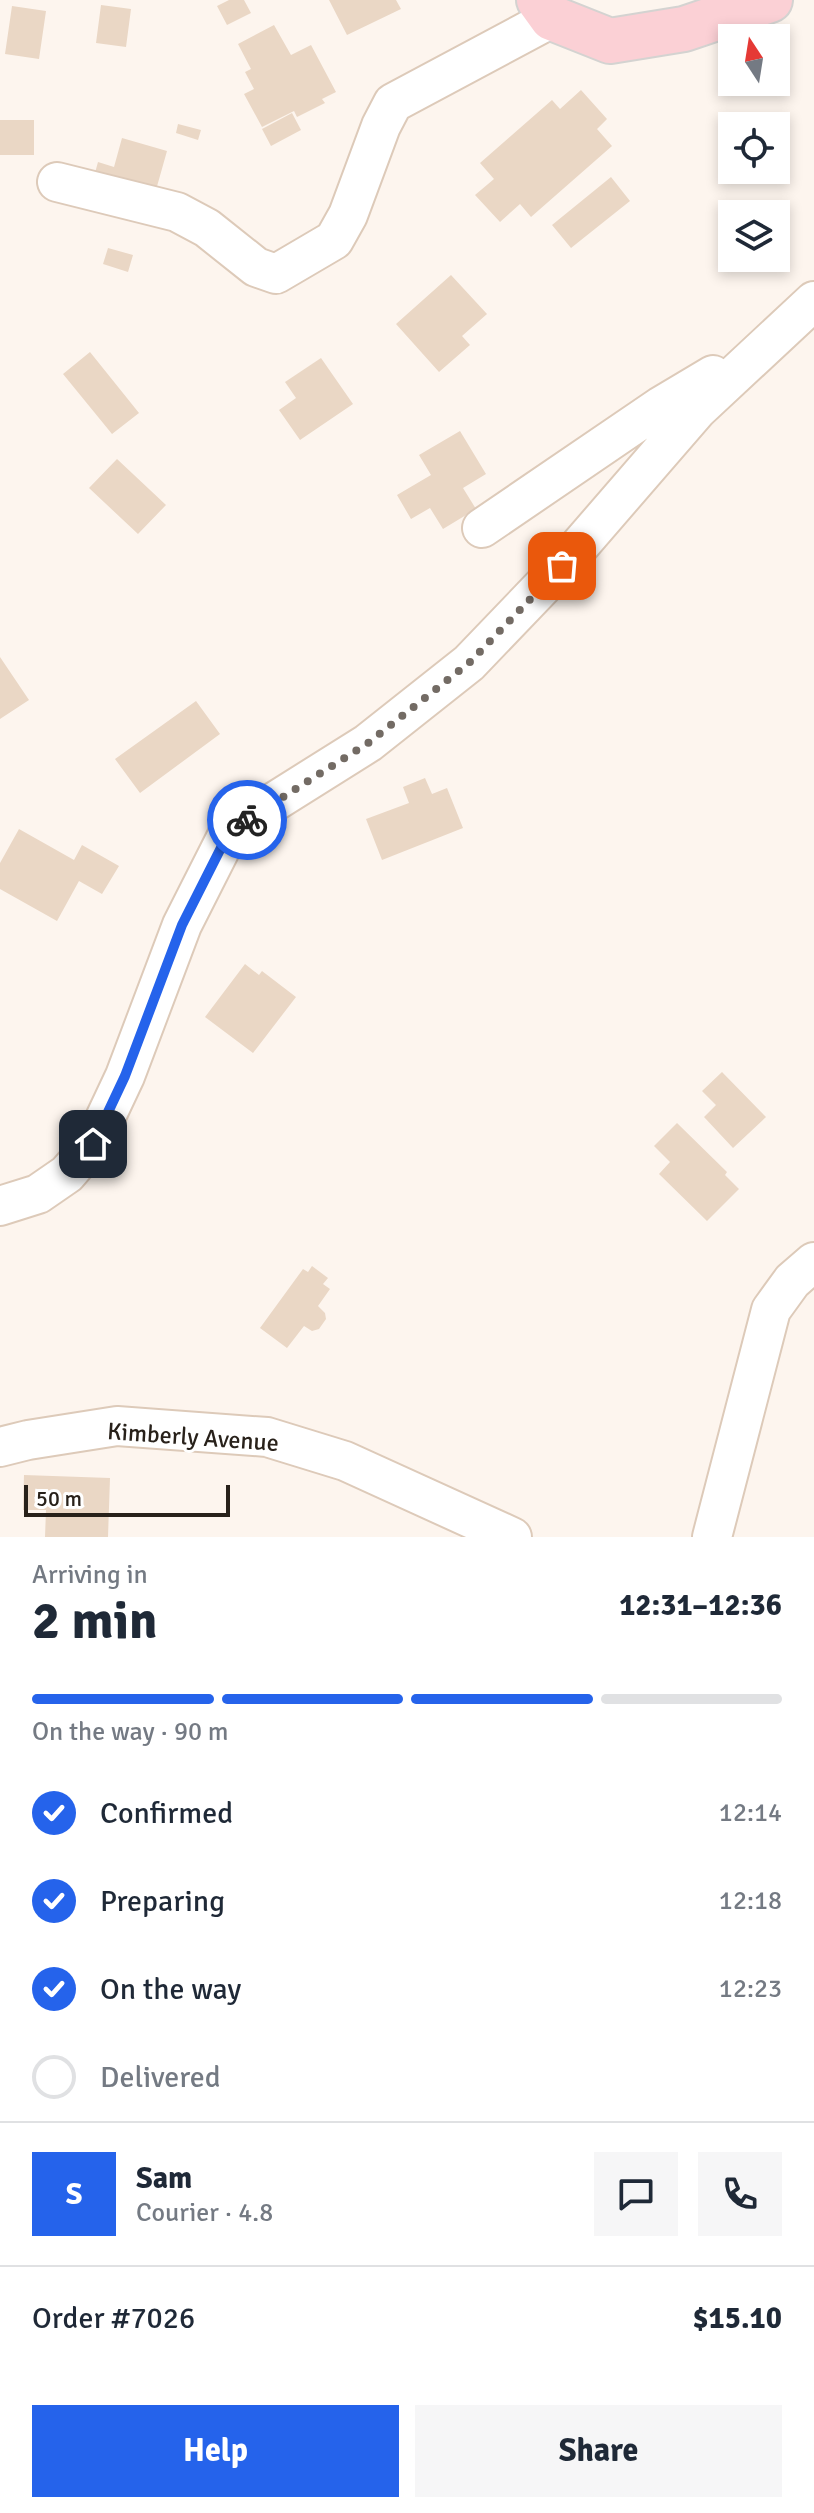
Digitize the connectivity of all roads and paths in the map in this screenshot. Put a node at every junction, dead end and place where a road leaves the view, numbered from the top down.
1 (770, 0) edge
2 (546, 9) edge
3 (57, 182) dead end
4 (814, 301) edge
5 (748, 363) junction
6 (482, 528) dead end
7 (0, 1206) edge
8 (814, 1262) edge
9 (0, 1447) edge
10 (512, 1537) edge
11 (712, 1537) edge

1 - 2 main road
2 - 3 street
4 - 5 street
5 - 6 street
5 - 7 street
8 - 11 street
9 - 10 street, Kimberly Avenue

